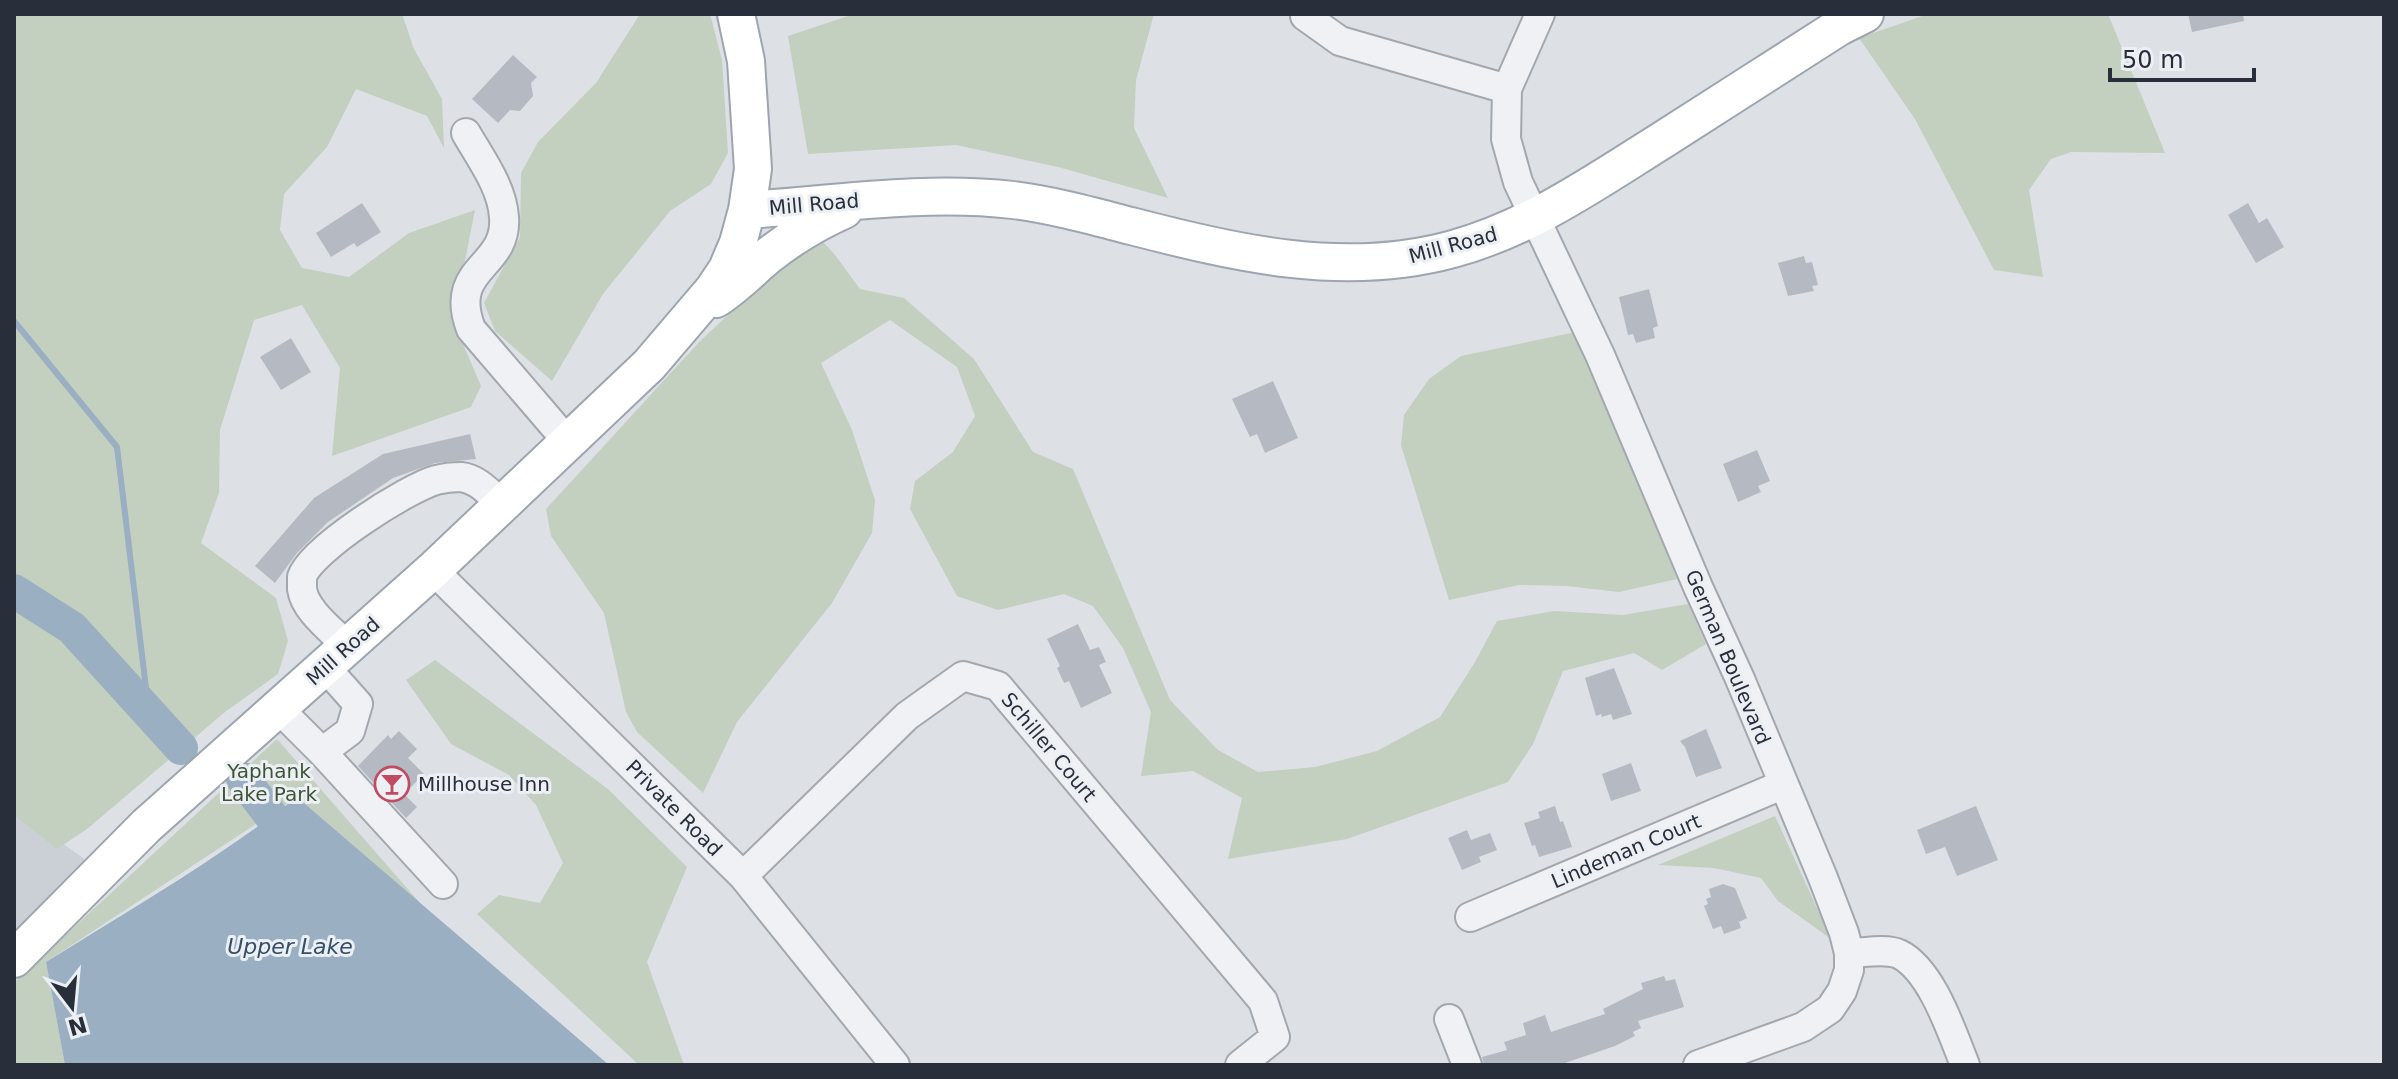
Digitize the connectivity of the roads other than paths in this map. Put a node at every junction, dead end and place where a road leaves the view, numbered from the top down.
1 (736, 14) edge
2 (1540, 14) edge
3 (1865, 14) edge
4 (1305, 16) edge
5 (1507, 89) junction
6 (466, 133) dead end
7 (872, 199) junction
8 (747, 210) junction
9 (1534, 219) junction
10 (694, 314) junction
11 (568, 442) junction
12 (502, 504) junction
13 (433, 570) junction
14 (336, 657) junction
15 (278, 708) junction
16 (322, 752) junction
17 (1782, 785) junction
18 (743, 876) junction
19 (443, 884) dead end
20 (1470, 917) dead end
21 (1849, 953) junction
22 (14, 959) edge
23 (1449, 1019) dead end
24 (1768, 1054) edge
25 (895, 1065) edge
26 (1240, 1065) edge
27 (1467, 1065) edge
28 (1698, 1065) edge
29 (1965, 1065) edge

1 - 8 main road
2 - 5 street
3 - 9 main road, Mill Road
4 - 5 street
5 - 9 street, German Boulevard
6 - 11 street
7 - 8 main road, Mill Road
7 - 9 main road, Mill Road
7 - 10 main road
8 - 10 main road, Mill Road
9 - 17 street, German Boulevard
10 - 11 main road, Mill Road
11 - 12 main road, Mill Road
12 - 13 main road, Mill Road
12 - 14 street
13 - 14 main road, Mill Road
13 - 18 street, Private Road
14 - 15 main road, Mill Road
14 - 16 street
15 - 16 street
15 - 22 main road, Mill Road
16 - 19 street
17 - 20 street, Lindeman Court
17 - 21 street, German Boulevard
18 - 25 street, Private Road
18 - 26 street, Schiller Court
21 - 24 street, German Boulevard
21 - 29 street
23 - 27 street
24 - 28 street, German Boulevard

